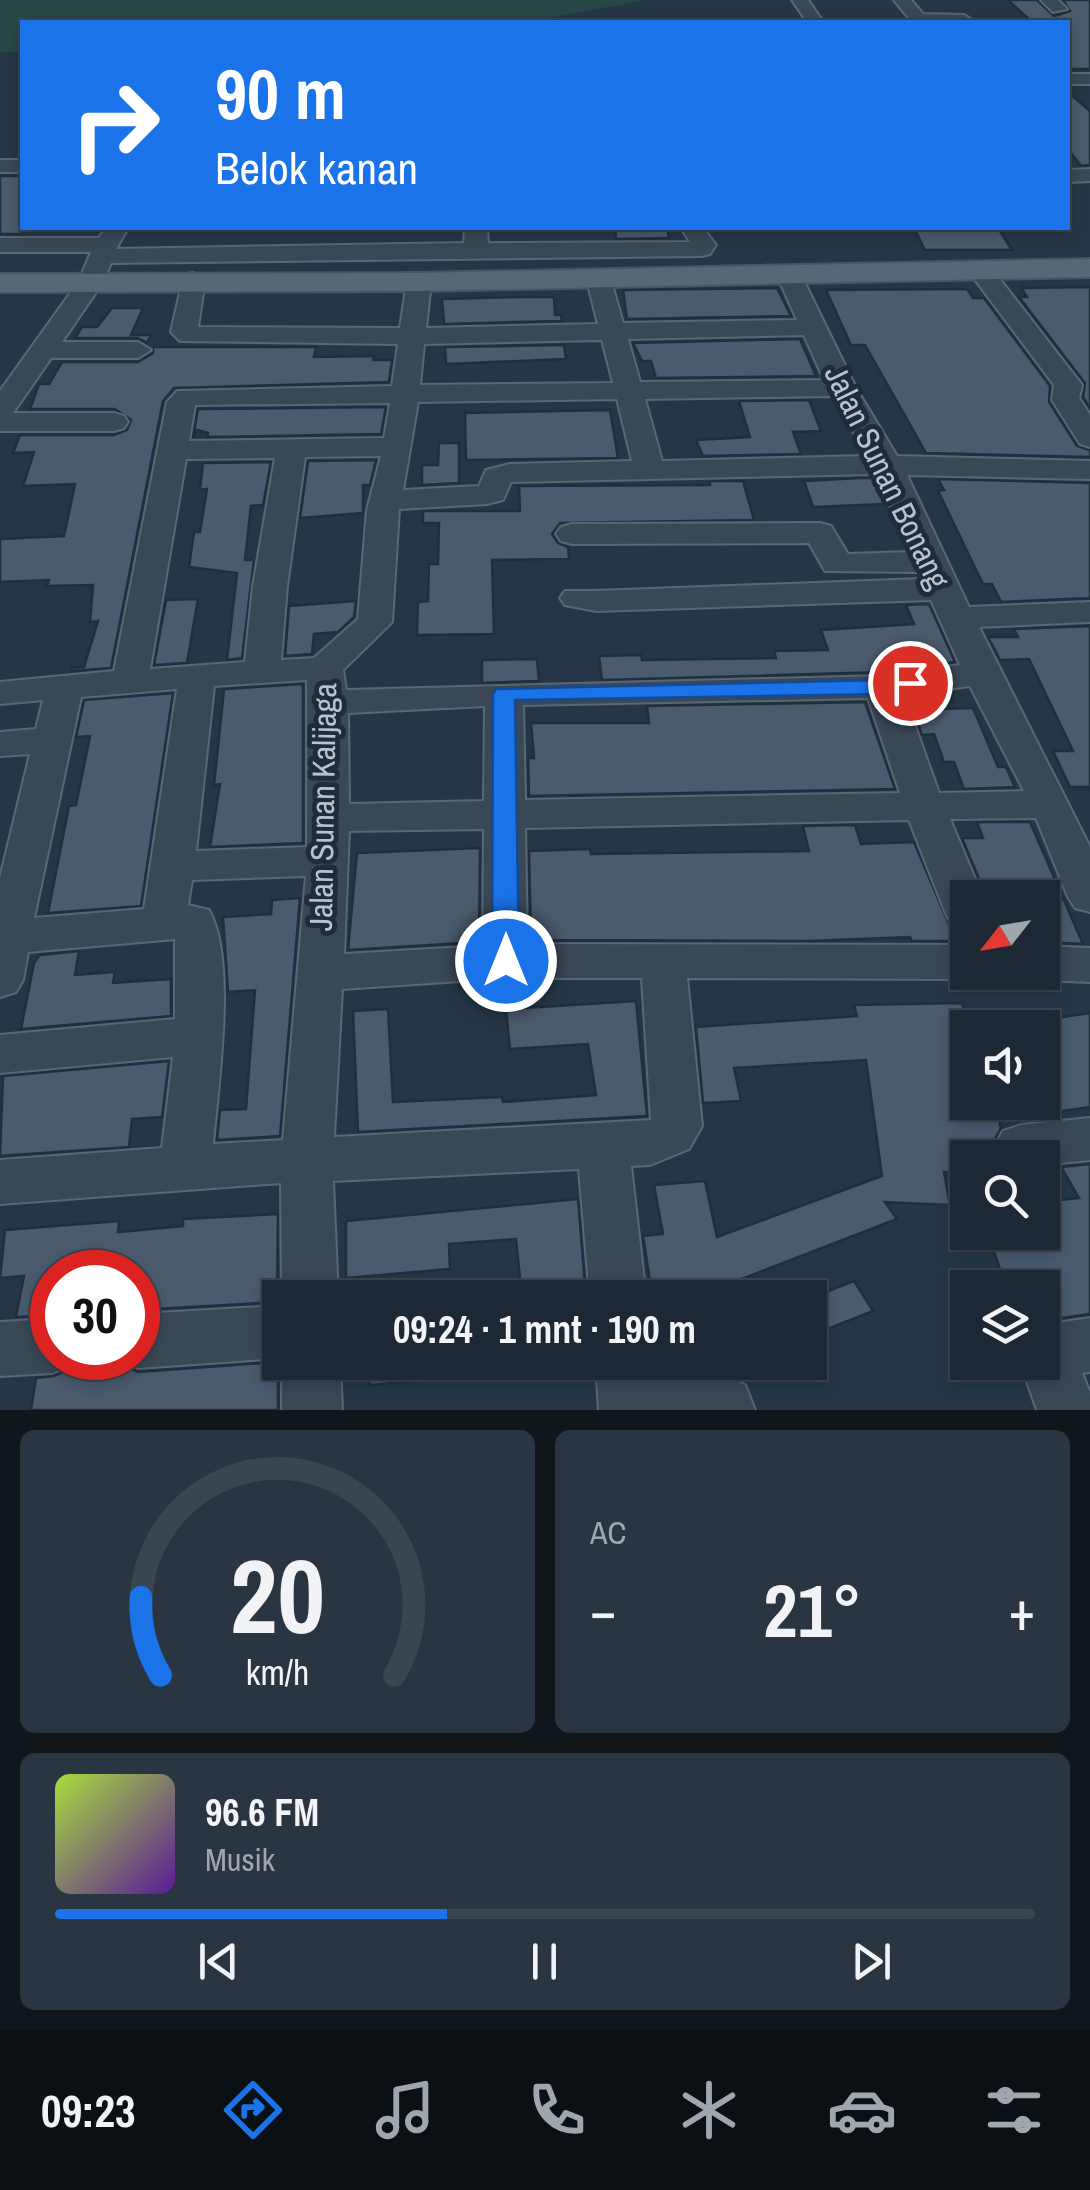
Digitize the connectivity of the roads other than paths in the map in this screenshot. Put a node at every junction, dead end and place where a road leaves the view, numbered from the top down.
1 (902, 0) edge
2 (964, 20) dead end
3 (694, 230) edge
4 (78, 236) edge
5 (476, 239) edge
6 (0, 245) edge
7 (104, 252) edge
8 (1090, 268) edge
9 (980, 269) junction
10 (788, 273) junction
11 (598, 277) junction
12 (193, 280) junction
13 (420, 282) junction
14 (0, 283) edge
15 (44, 283) junction
16 (815, 328) junction
17 (614, 332) junction
18 (412, 336) junction
19 (138, 350) dead end
20 (38, 353) junction
21 (0, 355) edge
22 (842, 388) junction
23 (629, 390) junction
24 (406, 394) junction
25 (2, 408) edge
26 (114, 422) dead end
27 (1090, 438) edge
28 (292, 447) junction
29 (398, 447) junction
30 (172, 450) junction
31 (888, 465) junction
32 (1090, 470) edge
33 (650, 471) junction
34 (386, 500) junction
35 (572, 534) dead end
36 (943, 590) junction
37 (577, 598) dead end
38 (1090, 612) edge
39 (262, 672) junction
40 (982, 673) junction
41 (196, 676) junction
42 (130, 681) junction
43 (327, 685) junction
44 (65, 687) junction
45 (882, 687) junction
46 (0, 693) edge
47 (504, 694) junction
48 (52, 740) junction
49 (0, 744) edge
50 (1050, 804) junction
51 (925, 809) junction
52 (505, 813) junction
53 (327, 818) junction
54 (328, 861) junction
55 (174, 866) junction
56 (954, 880) edge
57 (1090, 897) edge
58 (164, 920) junction
59 (8, 937) junction
60 (506, 961) junction
61 (663, 961) junction
62 (950, 962) edge
63 (1060, 964) edge
64 (1090, 965) edge
65 (318, 973) junction
66 (0, 980) edge
67 (200, 1036) junction
68 (0, 1054) edge
69 (1090, 1139) edge
70 (1060, 1142) edge
71 (603, 1146) junction
72 (307, 1161) junction
73 (185, 1169) junction
74 (0, 1182) edge
75 (310, 1280) edge
76 (616, 1280) edge
77 (262, 1333) edge
78 (160, 1340) edge
79 (1090, 1345) edge
80 (30, 1348) edge
81 (0, 1350) edge
82 (311, 1380) edge
83 (626, 1380) edge
84 (312, 1410) edge
85 (629, 1410) edge
86 (725, 1410) edge
87 (1067, 1410) edge

1 - 2 street
3 - 5 street
4 - 6 street
4 - 7 street
4 - 15 street
5 - 7 street
7 - 12 main road
7 - 15 main road
7 - 20 street
8 - 9 main road
9 - 10 main road
9 - 27 street
10 - 11 main road
10 - 16 street, Jalan Sunan Bonang
11 - 13 main road
11 - 17 street
12 - 13 main road
12 - 18 street
13 - 18 street, Jalan Sunan Kalijaga
14 - 15 main road
16 - 17 street
16 - 22 street, Jalan Sunan Bonang
17 - 18 street
17 - 23 street
18 - 24 street, Jalan Sunan Kalijaga
19 - 20 street
20 - 21 street
20 - 25 street
22 - 23 street
22 - 31 street, Jalan Sunan Bonang
23 - 24 street
23 - 33 street
24 - 29 street, Jalan Sunan Kalijaga
24 - 30 street
25 - 26 street
28 - 29 street
28 - 30 street
28 - 39 street
29 - 34 street, Jalan Sunan Kalijaga
30 - 42 street
31 - 32 street
31 - 33 street
31 - 36 street, Jalan Sunan Bonang
33 - 34 street
34 - 43 street, Jalan Sunan Kalijaga
35 - 36 street
36 - 37 street
36 - 38 street
36 - 40 street, Jalan Sunan Bonang
39 - 41 street
39 - 43 street
40 - 45 street
40 - 50 street, Jalan Sunan Bonang
41 - 42 street
41 - 55 street
42 - 44 street
43 - 47 street
43 - 53 street, Jalan Sunan Kalijaga
44 - 46 street
44 - 48 street
45 - 47 street
45 - 51 street
47 - 52 street
48 - 49 street
48 - 59 street
50 - 51 street
50 - 57 street, Jalan Sunan Bonang
51 - 52 street
51 - 56 street
52 - 53 street
52 - 60 street
53 - 54 street, Jalan Sunan Kalijaga
54 - 55 street
54 - 65 street, Jalan Sunan Kalijaga
55 - 58 street
58 - 59 street
58 - 67 street
59 - 66 street
60 - 61 street
60 - 65 street
61 - 62 street
61 - 71 street
63 - 64 street
65 - 72 street, Jalan Sunan Kalijaga
67 - 68 street
67 - 73 street
69 - 70 street
71 - 72 street
71 - 76 street
72 - 73 street
72 - 75 street, Jalan Sunan Kalijaga
73 - 74 street
77 - 78 street
79 - 87 street
80 - 81 street
82 - 84 street
83 - 85 street
85 - 86 street

